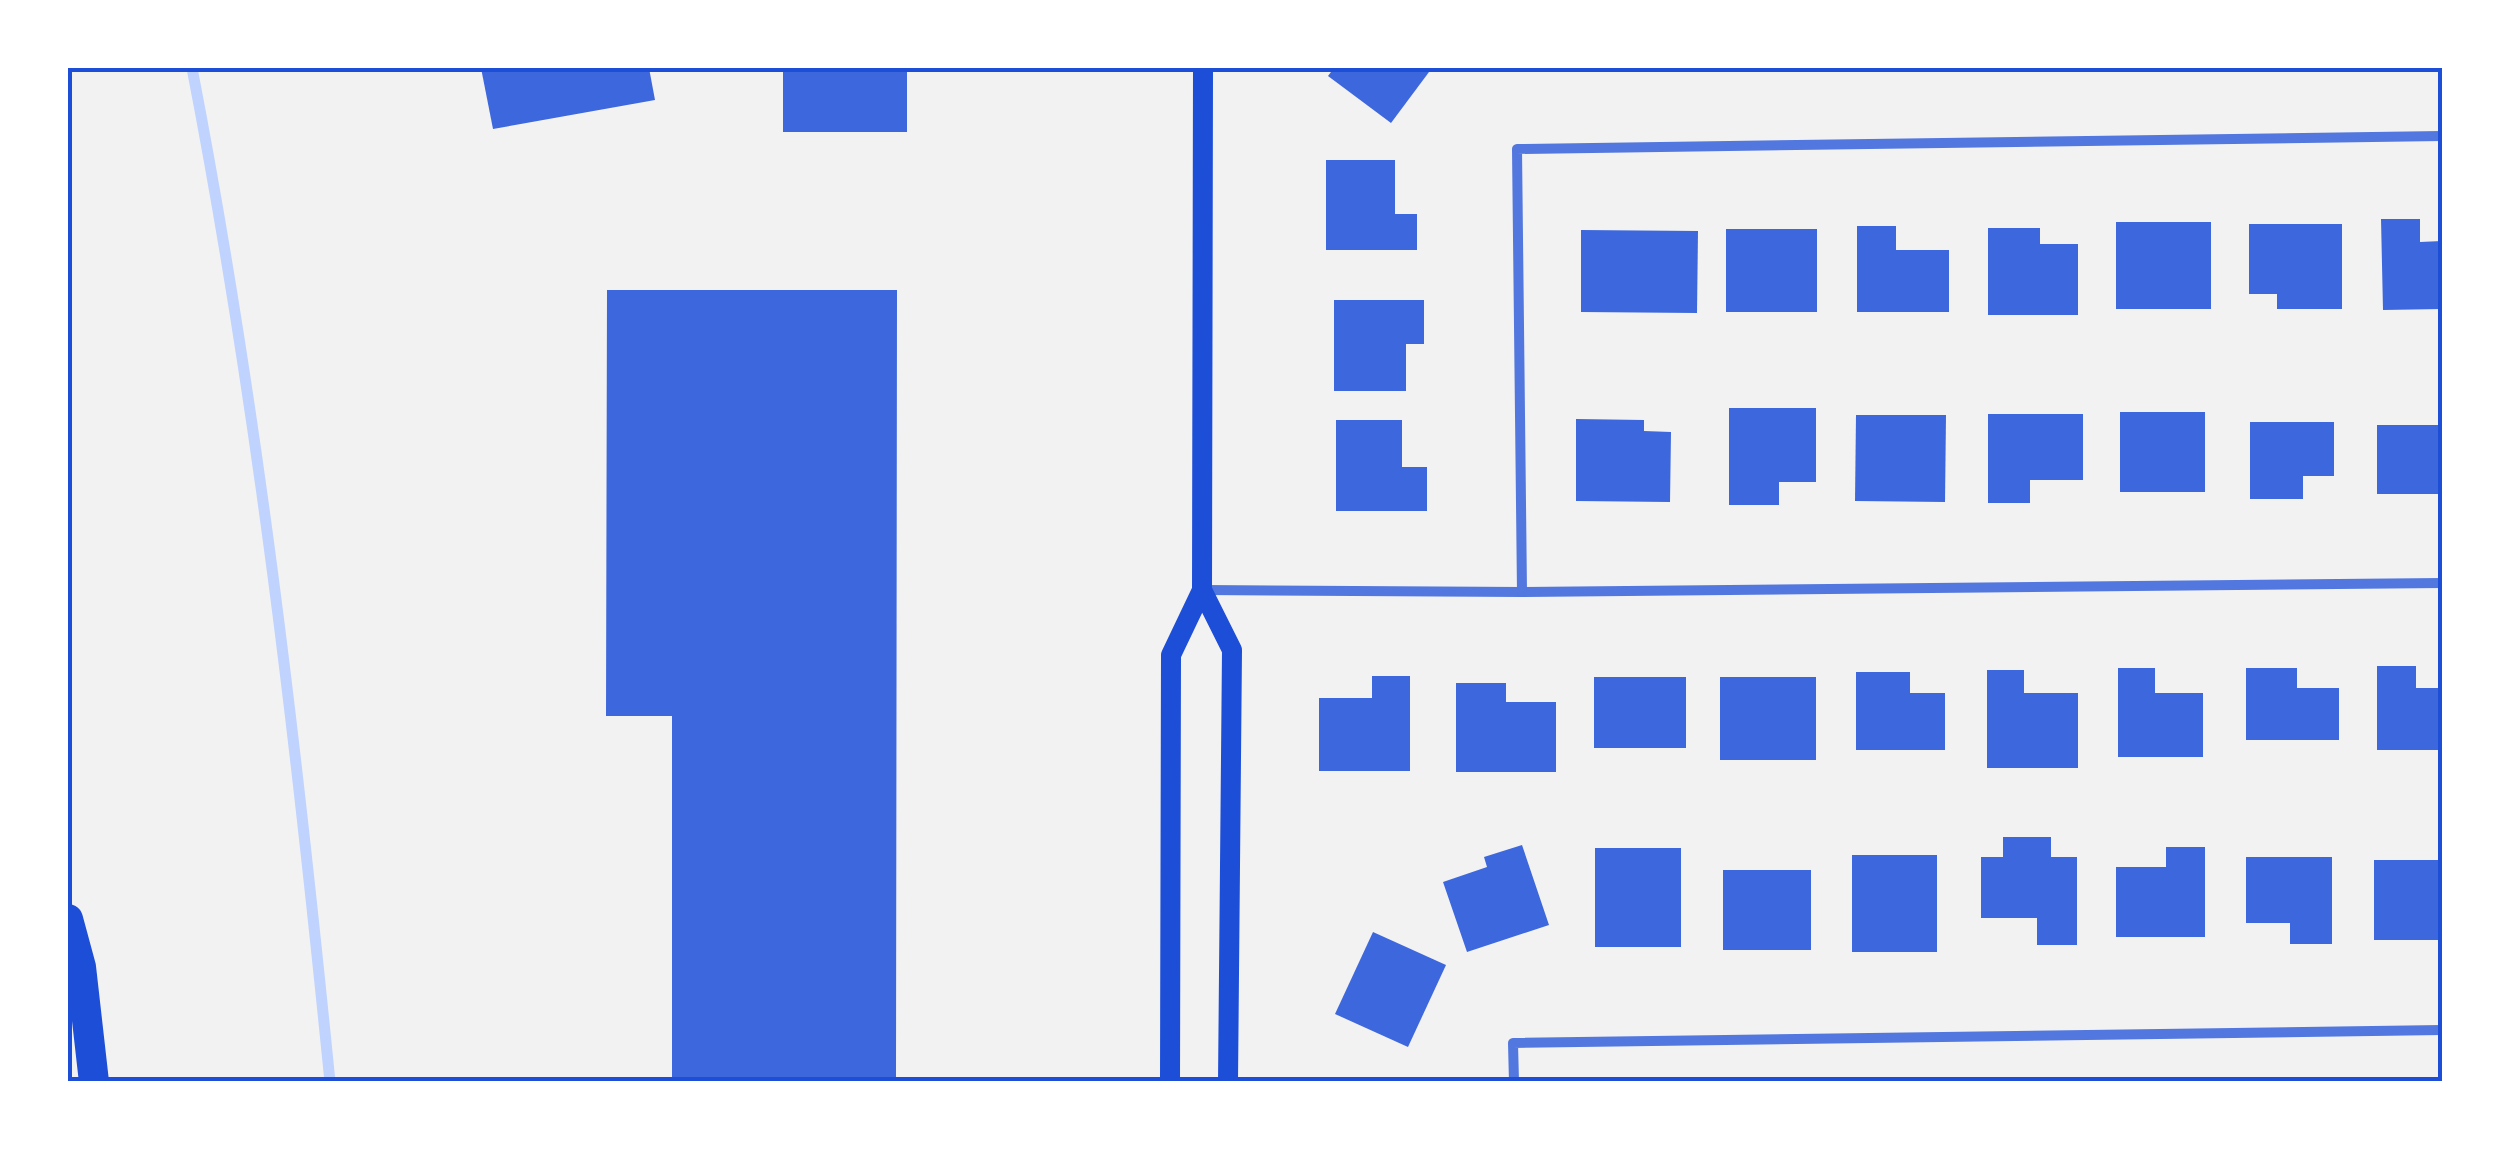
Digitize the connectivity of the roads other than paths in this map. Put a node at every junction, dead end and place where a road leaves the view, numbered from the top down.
1 (1203, 68) edge
2 (2442, 136) edge
3 (2442, 583) edge
4 (1202, 590) junction
5 (1522, 592) junction
6 (68, 919) edge
7 (2442, 1030) edge
8 (94, 1082) edge
9 (1170, 1082) edge
10 (1228, 1082) edge
11 (1514, 1082) edge

1 - 4 main road
2 - 5 street
3 - 5 street
4 - 5 street
4 - 9 main road
4 - 10 main road
6 - 8 highway
7 - 11 street

